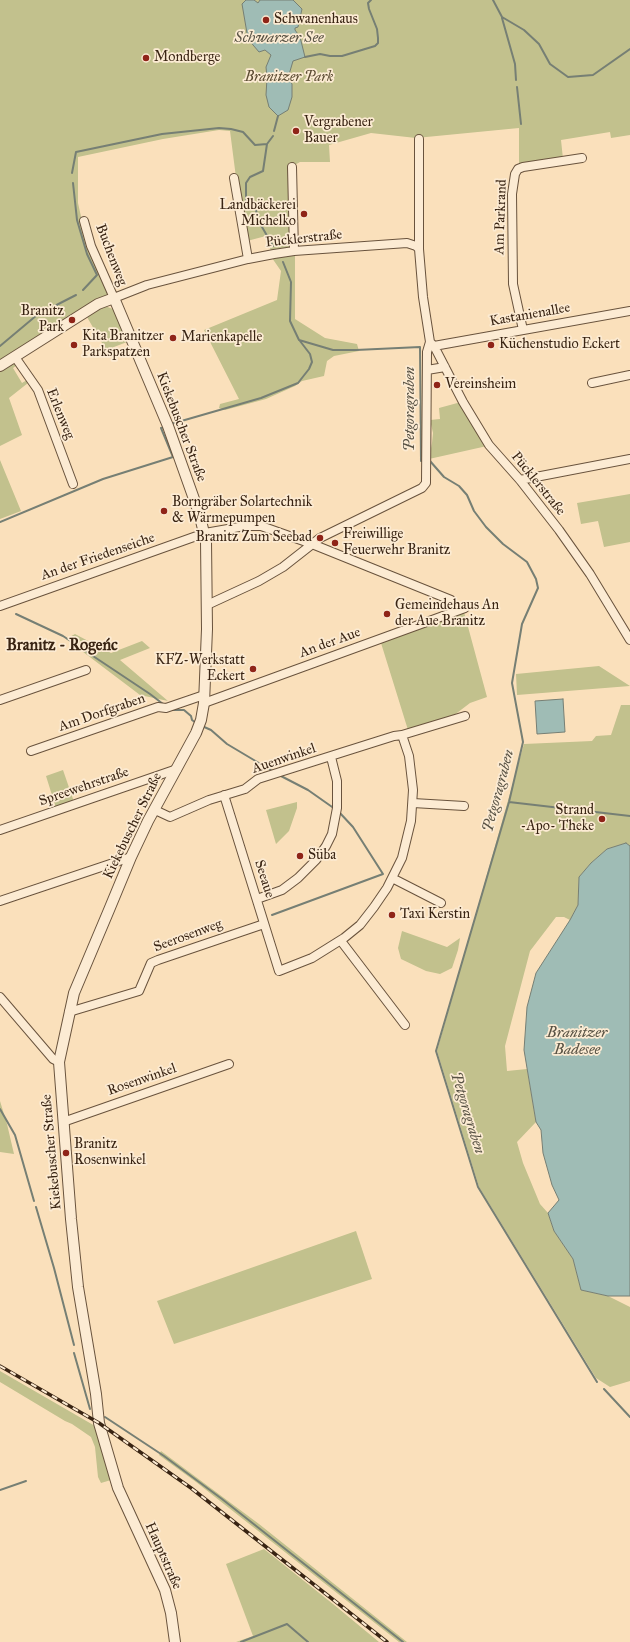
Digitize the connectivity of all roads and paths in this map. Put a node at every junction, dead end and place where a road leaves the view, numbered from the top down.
1 (419, 139) dead end
2 (582, 158) dead end
3 (292, 167) dead end
4 (234, 178) dead end
5 (84, 221) dead end
6 (419, 249) junction
7 (294, 251) junction
8 (248, 259) junction
9 (114, 298) junction
10 (630, 310) edge
11 (522, 330) junction
12 (432, 344) junction
13 (15, 357) junction
14 (0, 366) edge
15 (444, 367) junction
16 (427, 370) junction
17 (630, 375) edge
18 (592, 383) dead end
19 (630, 459) edge
20 (520, 480) junction
21 (73, 484) dead end
22 (204, 533) junction
23 (312, 544) junction
24 (451, 600) dead end
25 (207, 605) junction
26 (0, 606) edge
27 (465, 608) dead end
28 (630, 640) edge
29 (86, 670) dead end
30 (204, 699) junction
31 (0, 700) edge
32 (464, 716) dead end
33 (402, 735) junction
34 (31, 751) dead end
35 (331, 757) junction
36 (177, 769) junction
37 (224, 796) junction
38 (413, 803) junction
39 (464, 806) dead end
40 (155, 810) junction
41 (0, 830) edge
42 (131, 857) junction
43 (392, 878) junction
44 (257, 900) junction
45 (0, 901) edge
46 (441, 903) dead end
47 (264, 924) junction
48 (341, 941) junction
49 (0, 997) edge
50 (70, 1012) junction
51 (405, 1025) dead end
52 (59, 1062) junction
53 (229, 1064) dead end
54 (63, 1122) junction
55 (125, 1506) joint
56 (175, 1642) edge

1 - 6 street
2 - 11 street, Am Parkrand
3 - 7 street
4 - 8 street
5 - 9 street, Buchenweg
6 - 7 street, Pücklerstraße
6 - 12 street
7 - 8 street, Pücklerstraße
8 - 9 street, Pücklerstraße
9 - 13 street
9 - 22 street, Kiekebuscher Straße
10 - 11 street, Kastanienallee
11 - 12 street, Kastanienallee
12 - 15 street, Pücklerstraße
12 - 16 street
13 - 14 street
13 - 21 street, Erlenweg
15 - 16 street
15 - 20 street, Pücklerstraße
16 - 23 street
17 - 18 street
19 - 20 street
20 - 28 street, Pücklerstraße
22 - 23 street, An der Friedenseiche
22 - 25 street, Kiekebuscher Straße
22 - 26 street, An der Friedenseiche
23 - 24 street, An der Friedenseiche
23 - 25 street
25 - 30 street, Kiekebuscher Straße
27 - 30 street, An der Aue
29 - 31 street
30 - 34 street, Am Dorfgraben
30 - 36 street, Kiekebuscher Straße
32 - 33 street, Auenwinkel
33 - 35 street, Auenwinkel
33 - 38 street
35 - 37 street, Auenwinkel
35 - 44 street
36 - 40 street, Kiekebuscher Straße
36 - 41 street, Spreewehrstraße
37 - 40 street, Auenwinkel
37 - 44 street, Seeaue
38 - 39 street
38 - 43 street
40 - 42 street, Kiekebuscher Straße
42 - 45 street
42 - 50 street, Kiekebuscher Straße
43 - 46 street
43 - 48 street
44 - 47 street, Seeaue
47 - 48 street, Seeaue
47 - 50 street, Seerosenweg
48 - 51 street
49 - 52 street
50 - 52 street, Kiekebuscher Straße
52 - 54 street, Kiekebuscher Straße
53 - 54 street, Rosenwinkel
54 - 55 street, Kiekebuscher Straße
55 - 56 street, Hauptstraße

